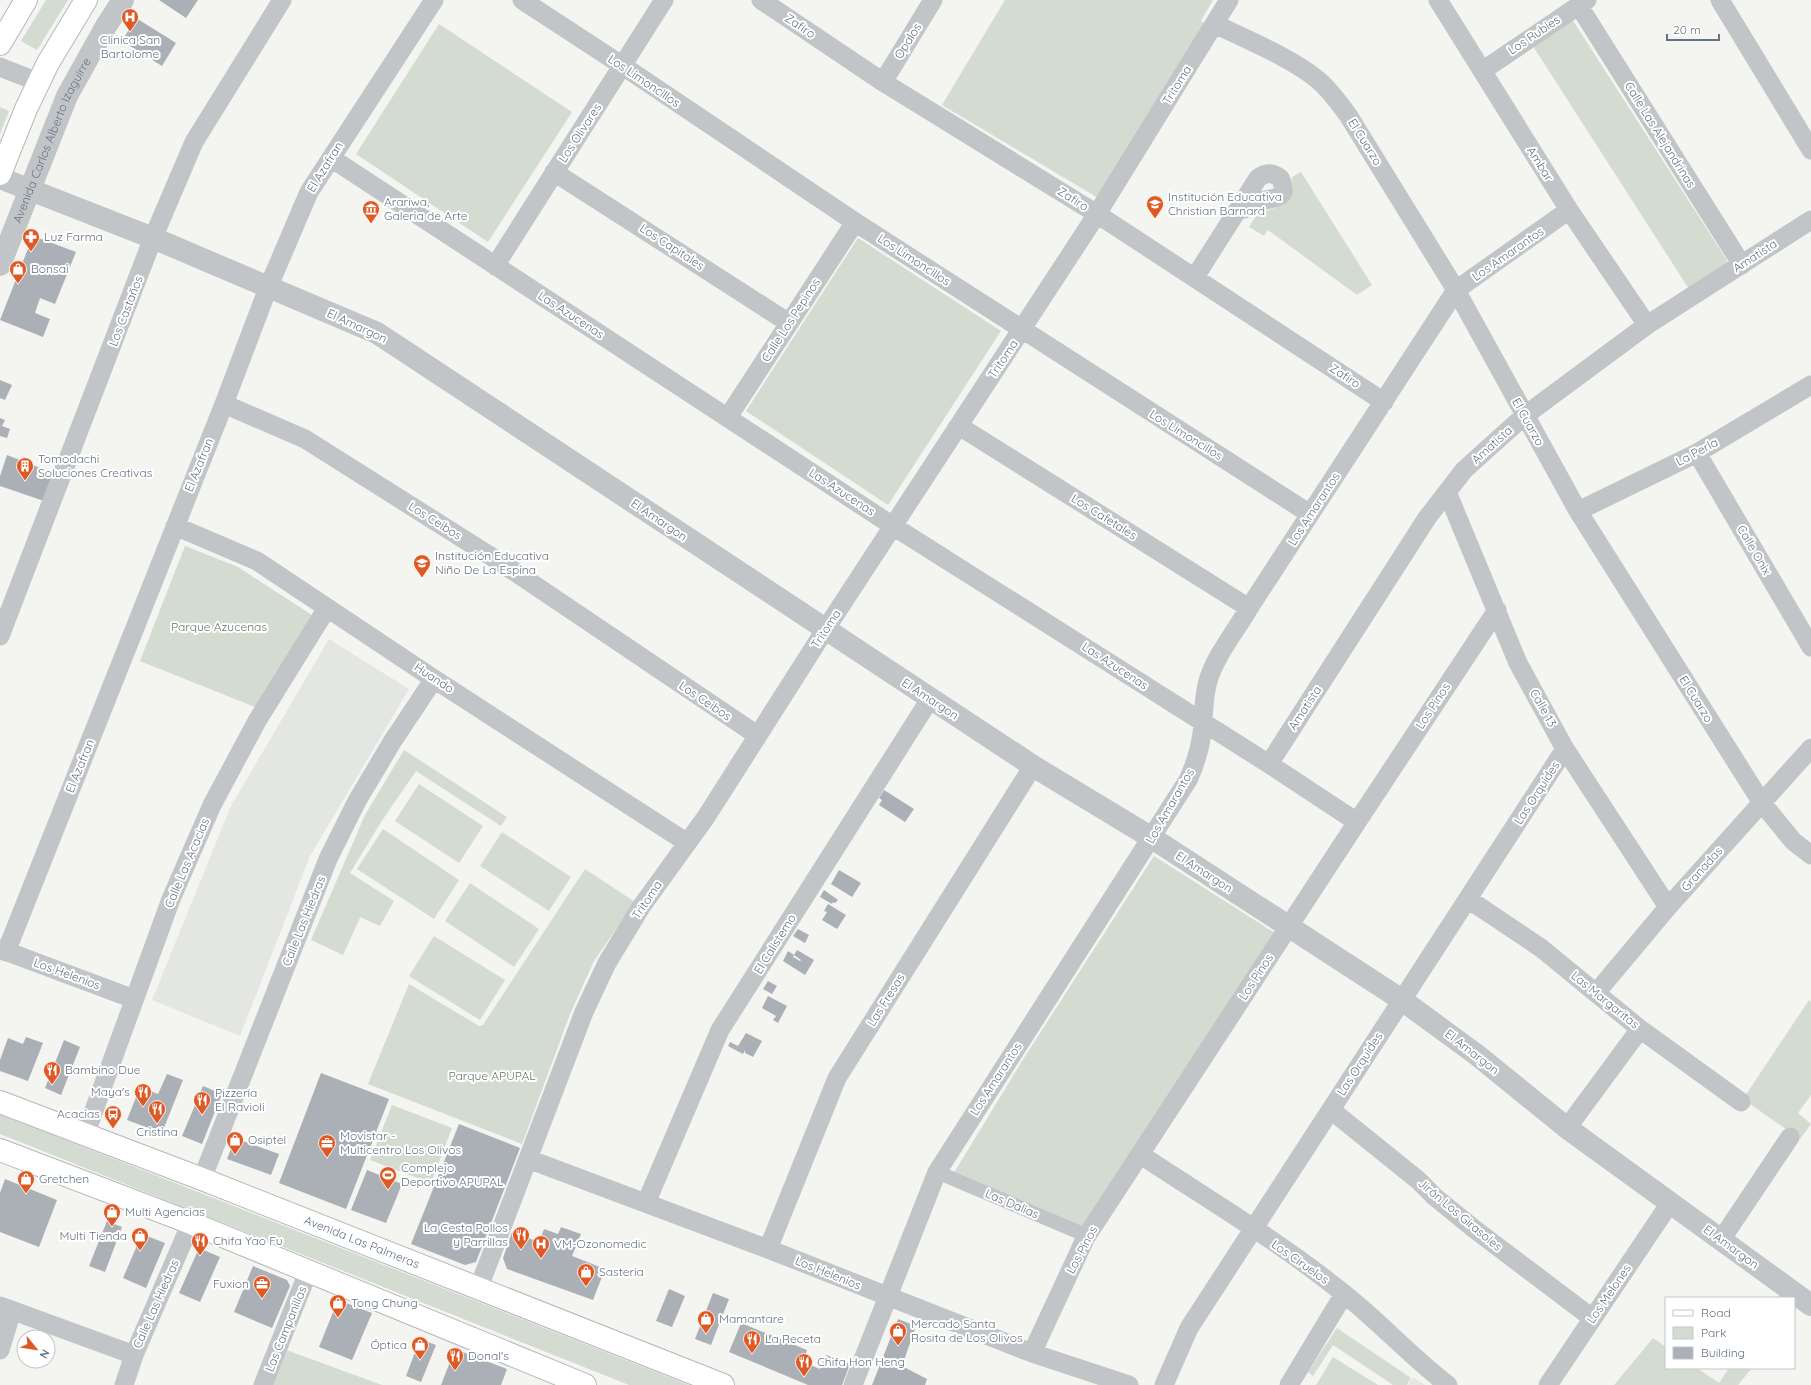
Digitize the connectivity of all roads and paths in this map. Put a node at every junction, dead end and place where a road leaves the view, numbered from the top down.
1 (26, 0) edge
2 (86, 0) edge
3 (123, 0) edge
4 (282, 0) edge
5 (434, 0) edge
6 (522, 0) edge
7 (664, 0) edge
8 (761, 0) edge
9 (934, 0) edge
10 (1229, 0) edge
11 (1438, 0) edge
12 (1720, 0) edge
13 (1583, 3) edge
14 (1215, 24) junction
15 (0, 44) edge
16 (623, 66) junction
17 (0, 67) edge
18 (1482, 71) junction
19 (38, 82) junction
20 (883, 82) junction
21 (1811, 150) edge
22 (331, 158) junction
23 (554, 172) junction
24 (0, 174) edge
25 (0, 178) edge
26 (29, 188) junction
27 (1238, 210) dead end
28 (1569, 210) junction
29 (1098, 214) junction
30 (1811, 220) edge
31 (855, 222) junction
32 (153, 238) junction
33 (0, 265) edge
34 (1742, 265) junction
35 (495, 266) junction
36 (1195, 277) junction
37 (268, 288) junction
38 (1456, 290) junction
39 (789, 322) junction
40 (1647, 325) junction
41 (1022, 331) junction
42 (1811, 385) edge
43 (1384, 402) junction
44 (224, 404) junction
45 (1524, 416) junction
46 (728, 417) junction
47 (959, 426) junction
48 (1697, 453) junction
49 (1447, 492) junction
50 (1578, 511) junction
51 (1310, 514) junction
52 (175, 526) junction
53 (893, 526) junction
54 (326, 608) junction
55 (1249, 608) junction
56 (1497, 610) junction
57 (825, 630) junction
58 (0, 636) edge
59 (1811, 647) edge
60 (434, 679) junction
61 (930, 699) junction
62 (1203, 722) junction
63 (757, 735) junction
64 (1811, 748) edge
65 (1565, 749) junction
66 (1269, 764) junction
67 (1033, 766) junction
68 (1762, 803) junction
69 (1357, 822) junction
70 (1152, 838) junction
71 (686, 842) junction
72 (1811, 855) edge
73 (1468, 899) junction
74 (1668, 907) junction
75 (1288, 926) junction
76 (3, 950) edge
77 (1596, 993) junction
78 (134, 999) junction
79 (1402, 1000) junction
80 (1640, 1029) junction
81 (0, 1102) edge
82 (1741, 1102) dead end
83 (1331, 1110) junction
84 (1567, 1128) junction
85 (85, 1135) junction
86 (1790, 1136) dead end
87 (0, 1150) edge
88 (1140, 1155) junction
89 (528, 1159) junction
90 (937, 1172) junction
91 (202, 1179) junction
92 (646, 1203) junction
93 (1670, 1203) junction
94 (191, 1223) junction
95 (1253, 1228) junction
96 (1086, 1237) junction
97 (1721, 1240) junction
98 (768, 1249) junction
99 (308, 1272) junction
100 (479, 1287) junction
101 (1344, 1294) junction
102 (887, 1297) junction
103 (1811, 1305) edge
104 (6, 1308) edge
105 (1592, 1318) junction
106 (0, 1350) edge
107 (1032, 1353) junction
108 (134, 1355) junction
109 (124, 1385) edge
110 (263, 1385) edge
111 (585, 1385) edge
112 (723, 1385) edge
113 (853, 1385) edge
114 (1129, 1385) edge
115 (1164, 1385) edge
116 (1289, 1385) edge
117 (1448, 1385) edge
118 (1548, 1385) edge

1 - 15 main road
2 - 19 main road
3 - 26 street, Avenida Carlos Alberto Izaguirre
4 - 32 street, Los Castaños
5 - 22 street, El Azafran
6 - 16 street, Los Limoncillos
7 - 16 street, Los Olivares
8 - 20 street, Zafiro
9 - 20 street, Opalos
10 - 14 street, Tritoma
11 - 18 street, Ambar
12 - 21 street
13 - 18 street, Los Rubies
13 - 34 street, Calle Las Alejandrinas
14 - 29 street, Tritoma
14 - 38 street, El Cuarzo
16 - 23 street, Los Olivares
16 - 31 street, Los Limoncillos
17 - 19 street
18 - 28 street, Ambar
19 - 24 main road
20 - 29 street, Zafiro
22 - 35 street, Las Azucenas
22 - 37 street, El Azafran
23 - 35 street, Los Olivares
23 - 39 street, Los Capitales
25 - 26 street, El Amargon
26 - 32 street, El Amargon
26 - 33 street, Avenida Carlos Alberto Izaguirre
27 - 36 street
28 - 38 street, Los Amarantos
28 - 40 street, Ambar
29 - 36 street, Zafiro
29 - 41 street, Tritoma
30 - 34 street, Amatista
31 - 39 street, Calle Los Pepinos
31 - 41 street, Los Limoncillos
32 - 37 street, El Amargon
32 - 58 street, Los Castaños
34 - 40 street, Amatista
35 - 46 street, Las Azucenas
36 - 43 street, Zafiro
37 - 44 street, El Azafran
37 - 57 street, El Amargon
38 - 43 street, Los Amarantos
38 - 45 street, El Cuarzo
39 - 46 street, Calle Los Pepinos
40 - 45 street, Amatista
41 - 47 street, Tritoma
41 - 51 street, Los Limoncillos
42 - 48 street, La Perla
43 - 51 street, Los Amarantos
44 - 52 street, El Azafran
44 - 63 street, Los Ceibos
45 - 49 street, Amatista
45 - 50 street, El Cuarzo
46 - 53 street, Las Azucenas
47 - 53 street, Tritoma
47 - 55 street, Los Cafetales
48 - 50 street, La Perla
48 - 59 street, Calle Onix
49 - 56 street, Calle 13
49 - 66 street, Amatista
50 - 68 street, El Cuarzo
51 - 55 street, Los Amarantos
52 - 54 street, Huando
52 - 76 street, El Azafran
53 - 57 street, Tritoma
53 - 62 street, Las Azucenas
54 - 60 street, Huando
54 - 78 street, Calle Las Acacias
55 - 62 street, Los Amarantos
56 - 65 street, Calle 13
56 - 69 street, Los Pinos
57 - 61 street, El Amargon
57 - 63 street, Tritoma
60 - 71 street, Huando
60 - 91 street, Calle Las Hiedras
61 - 67 street, El Amargon
61 - 92 street, El Calistemo
62 - 66 street, Las Azucenas
62 - 70 street, Los Amarantos
63 - 71 street, Tritoma
64 - 68 street, Granadas
65 - 73 street, Las Orquídes
65 - 74 street, Calle 13
66 - 69 street, Las Azucenas
67 - 70 street, El Amargon
67 - 98 street, Las Fresas
68 - 72 street, El Cuarzo
68 - 74 street, Granadas
69 - 75 street, Los Pinos
70 - 75 street, El Amargon
70 - 90 street, Los Amarantos
71 - 89 street, Tritoma
73 - 77 street, Las Margaritas
73 - 79 street, Las Orquídes
74 - 77 street, Granadas
75 - 79 street, El Amargon
75 - 88 street, Los Pinos
76 - 78 street, Los Helenios
77 - 80 street, Las Margaritas
78 - 85 street, Calle Las Acacias
79 - 83 street, Las Orquídes
79 - 84 street, El Amargon
80 - 82 street, Las Margaritas
80 - 84 street
81 - 85 main road, Avenida Las Palmeras
83 - 95 street, Las Orquídes
83 - 105 street, Jirón Los Girasoles
84 - 93 street, El Amargon
85 - 91 main road, Avenida Las Palmeras
86 - 97 street
87 - 94 main road
88 - 95 street, Los Ciruelos
88 - 96 street, Los Pinos
89 - 92 street, Los Helenios
89 - 100 street, Tritoma
90 - 96 street, Las Dalias
90 - 102 street, Los Amarantos
91 - 100 main road, Avenida Las Palmeras
92 - 98 street, Los Helenios
93 - 97 street, El Amargon
93 - 105 street, Los Melones
94 - 99 main road
94 - 108 street, Calle Las Hiedras
95 - 101 street, Los Ciruelos
95 - 115 street, Las Orquídes
96 - 107 street, Los Pinos
97 - 103 street, El Amargon
98 - 102 street, Los Helenios
99 - 110 street, Las Campanillas
99 - 111 main road
100 - 112 main road, Avenida Las Palmeras
101 - 116 street
101 - 117 street, Los Ciruelos
102 - 107 street, Los Helenios
102 - 113 street, Los Amarantos
104 - 106 street
104 - 108 street
105 - 118 street, Los Melones
107 - 114 street, Los Helenios
108 - 109 street, Calle Las Hiedras

